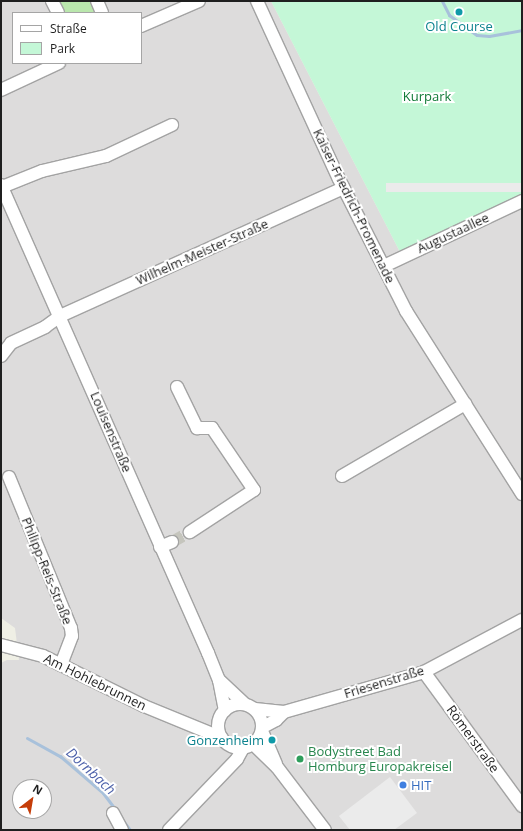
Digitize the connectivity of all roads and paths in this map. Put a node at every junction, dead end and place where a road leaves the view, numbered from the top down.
1 (52, 1) edge
2 (97, 1) edge
3 (199, 1) edge
4 (257, 1) edge
5 (58, 12) edge
6 (102, 12) edge
7 (142, 26) edge
8 (57, 64) edge
9 (1, 90) edge
10 (172, 125) dead end
11 (2, 186) edge
12 (343, 188) junction
13 (522, 201) edge
14 (384, 266) junction
15 (60, 316) junction
16 (1, 356) edge
17 (177, 387) dead end
18 (465, 404) junction
19 (342, 476) dead end
20 (9, 477) dead end
21 (518, 478) edge
22 (522, 494) edge
23 (190, 532) tunnel mouth
24 (172, 542) tunnel mouth
25 (160, 547) junction
26 (522, 620) edge
27 (5, 645) edge
28 (61, 665) junction
29 (424, 672) junction
30 (219, 680) junction
31 (250, 706) junction
32 (224, 710) junction
33 (284, 712) junction
34 (188, 724) junction
35 (218, 724) junction
36 (262, 729) junction
37 (225, 741) junction
38 (248, 746) junction
39 (277, 767) junction
40 (219, 777) junction
41 (522, 806) edge
42 (113, 813) dead end
43 (122, 830) edge
44 (169, 830) edge
45 (325, 830) edge

1 - 5 street
2 - 6 street
3 - 7 street
4 - 12 street, Kaiser-Friedrich-Promenade
8 - 9 street
10 - 11 street
11 - 15 street, Louisenstraße
12 - 14 street, Kaiser-Friedrich-Promenade
12 - 15 street, Wilhelm-Meister-Straße
13 - 14 street, Augustaallee
14 - 18 street, Kaiser-Friedrich-Promenade
15 - 16 street
15 - 25 street, Louisenstraße
17 - 23 street
18 - 19 street
18 - 21 street, Kaiser-Friedrich-Promenade
20 - 28 street, Philipp-Reis-Straße
21 - 22 street, Kaiser-Friedrich-Promenade
24 - 25 street
25 - 30 street, Louisenstraße
26 - 29 street, Friesenstraße
27 - 28 street, Am Hohlebrunnen
28 - 34 street, Am Hohlebrunnen
29 - 33 street, Friesenstraße
29 - 41 street, Römerstraße
30 - 31 street, Louisenstraße
30 - 32 street, Louisenstraße
31 - 32 street
31 - 33 street, Friesenstraße
31 - 36 street
32 - 35 street
33 - 36 street, Friesenstraße
34 - 35 street, Am Hohlebrunnen
34 - 37 street, Am Hohlebrunnen
35 - 37 street
36 - 38 street
36 - 39 street
37 - 38 street
37 - 40 street
38 - 39 street
38 - 40 street
39 - 45 street
40 - 44 street
42 - 43 street

